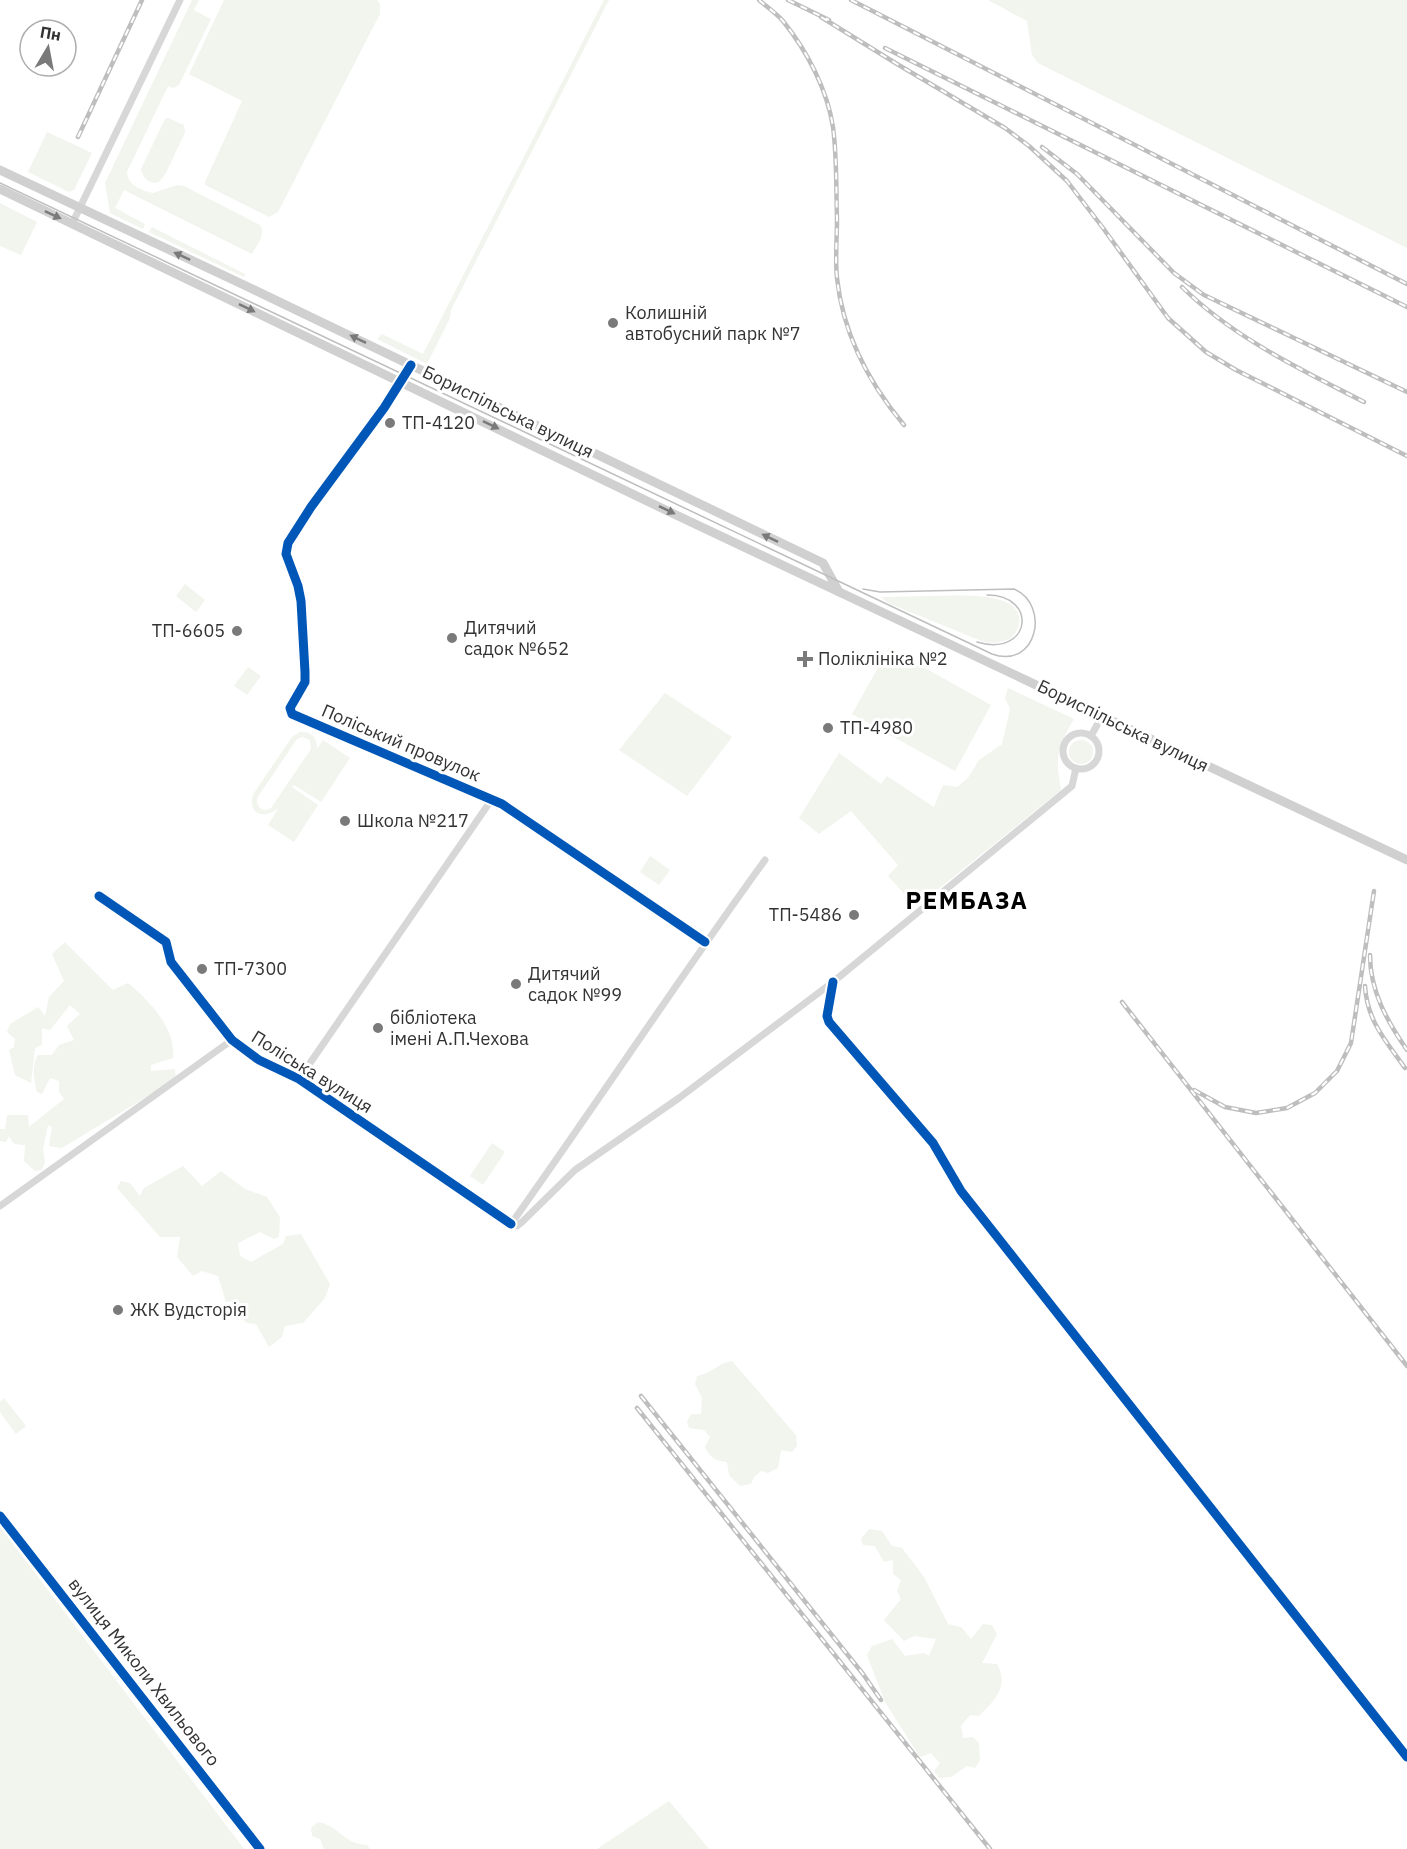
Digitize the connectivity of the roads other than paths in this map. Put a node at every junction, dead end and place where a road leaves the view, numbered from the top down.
1 (180, 0) edge
2 (0, 170) edge
3 (0, 189) edge
4 (80, 207) junction
5 (72, 224) junction
6 (411, 365) junction
7 (400, 382) junction
8 (839, 592) junction
9 (1102, 716) junction
10 (1091, 736) junction
11 (1076, 768) junction
12 (492, 800) junction
13 (765, 860) dead end
14 (1407, 860) edge
15 (99, 896) dead end
16 (705, 942) junction
17 (833, 982) junction
18 (232, 1040) junction
19 (299, 1079) junction
20 (0, 1206) edge
21 (511, 1224) junction
22 (0, 1516) edge
23 (1407, 1758) edge
24 (260, 1849) edge

1 - 4 street
2 - 4 main road, Бориспільська вулиця
3 -> 5 main road, Бориспільська вулиця
4 - 5 street
6 -> 4 main road, Бориспільська вулиця
5 -> 7 main road, Бориспільська вулиця
6 - 7 street, Поліський провулок
8 -> 6 main road, Бориспільська вулиця
7 -> 8 main road, Бориспільська вулиця
7 - 12 street, Поліський провулок
8 - 9 main road, Бориспільська вулиця
9 - 10 street
9 - 14 main road, Бориспільська вулиця
10 - 11 street
10 - 11 street
11 - 17 street
12 - 16 street, Поліський провулок
12 - 19 street, Поліська вулиця
13 - 16 street
15 - 18 street, Поліська вулиця
16 - 21 street
17 - 21 street
17 - 23 street
18 - 19 street, Поліська вулиця
18 - 20 street
19 - 21 street, Поліська вулиця
22 - 24 street, вулиця Миколи Хвильового

